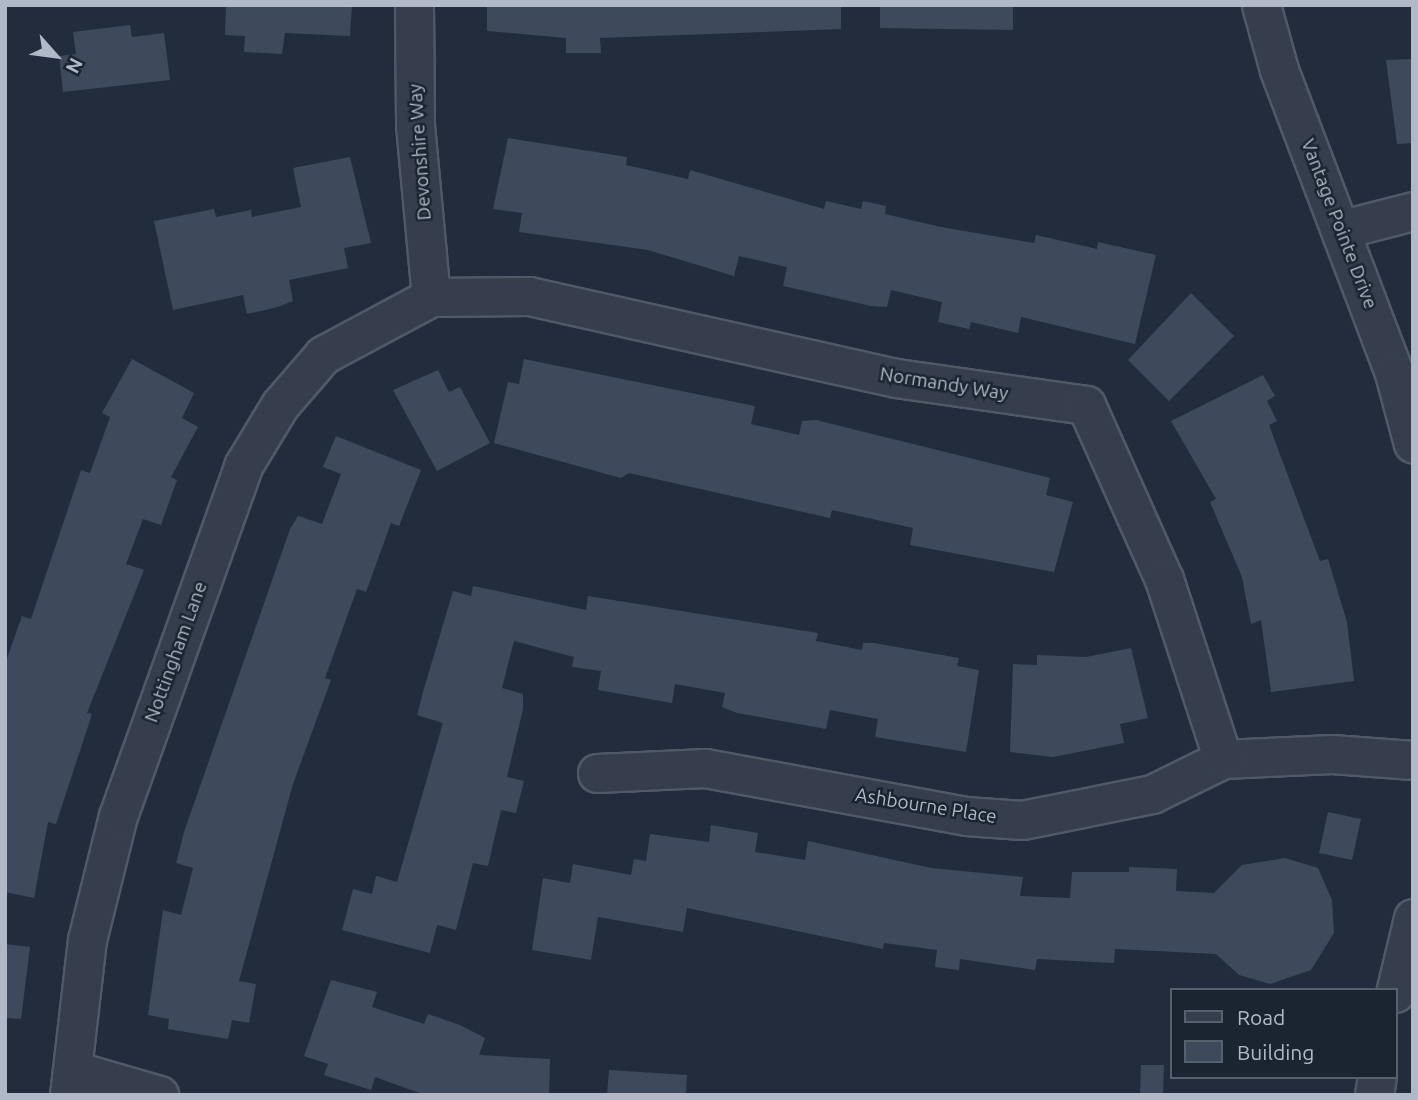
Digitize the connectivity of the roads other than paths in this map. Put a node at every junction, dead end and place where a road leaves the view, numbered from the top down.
1 (414, 5) edge
2 (1261, 5) edge
3 (1413, 211) edge
4 (1343, 229) junction
5 (431, 298) junction
6 (1413, 444) edge
7 (1223, 759) junction
8 (1413, 760) edge
9 (597, 773) dead end
10 (1413, 918) edge
11 (1396, 988) edge
12 (71, 1082) edge
13 (159, 1095) edge

1 - 5 street, Devonshire Way
2 - 4 street, Vantage Pointe Drive
3 - 4 street
4 - 6 street, Vantage Pointe Drive
5 - 7 street, Normandy Way
5 - 12 street, Nottingham Lane
7 - 8 street, Ashbourne Place
7 - 9 street, Ashbourne Place
10 - 11 street
12 - 13 street

